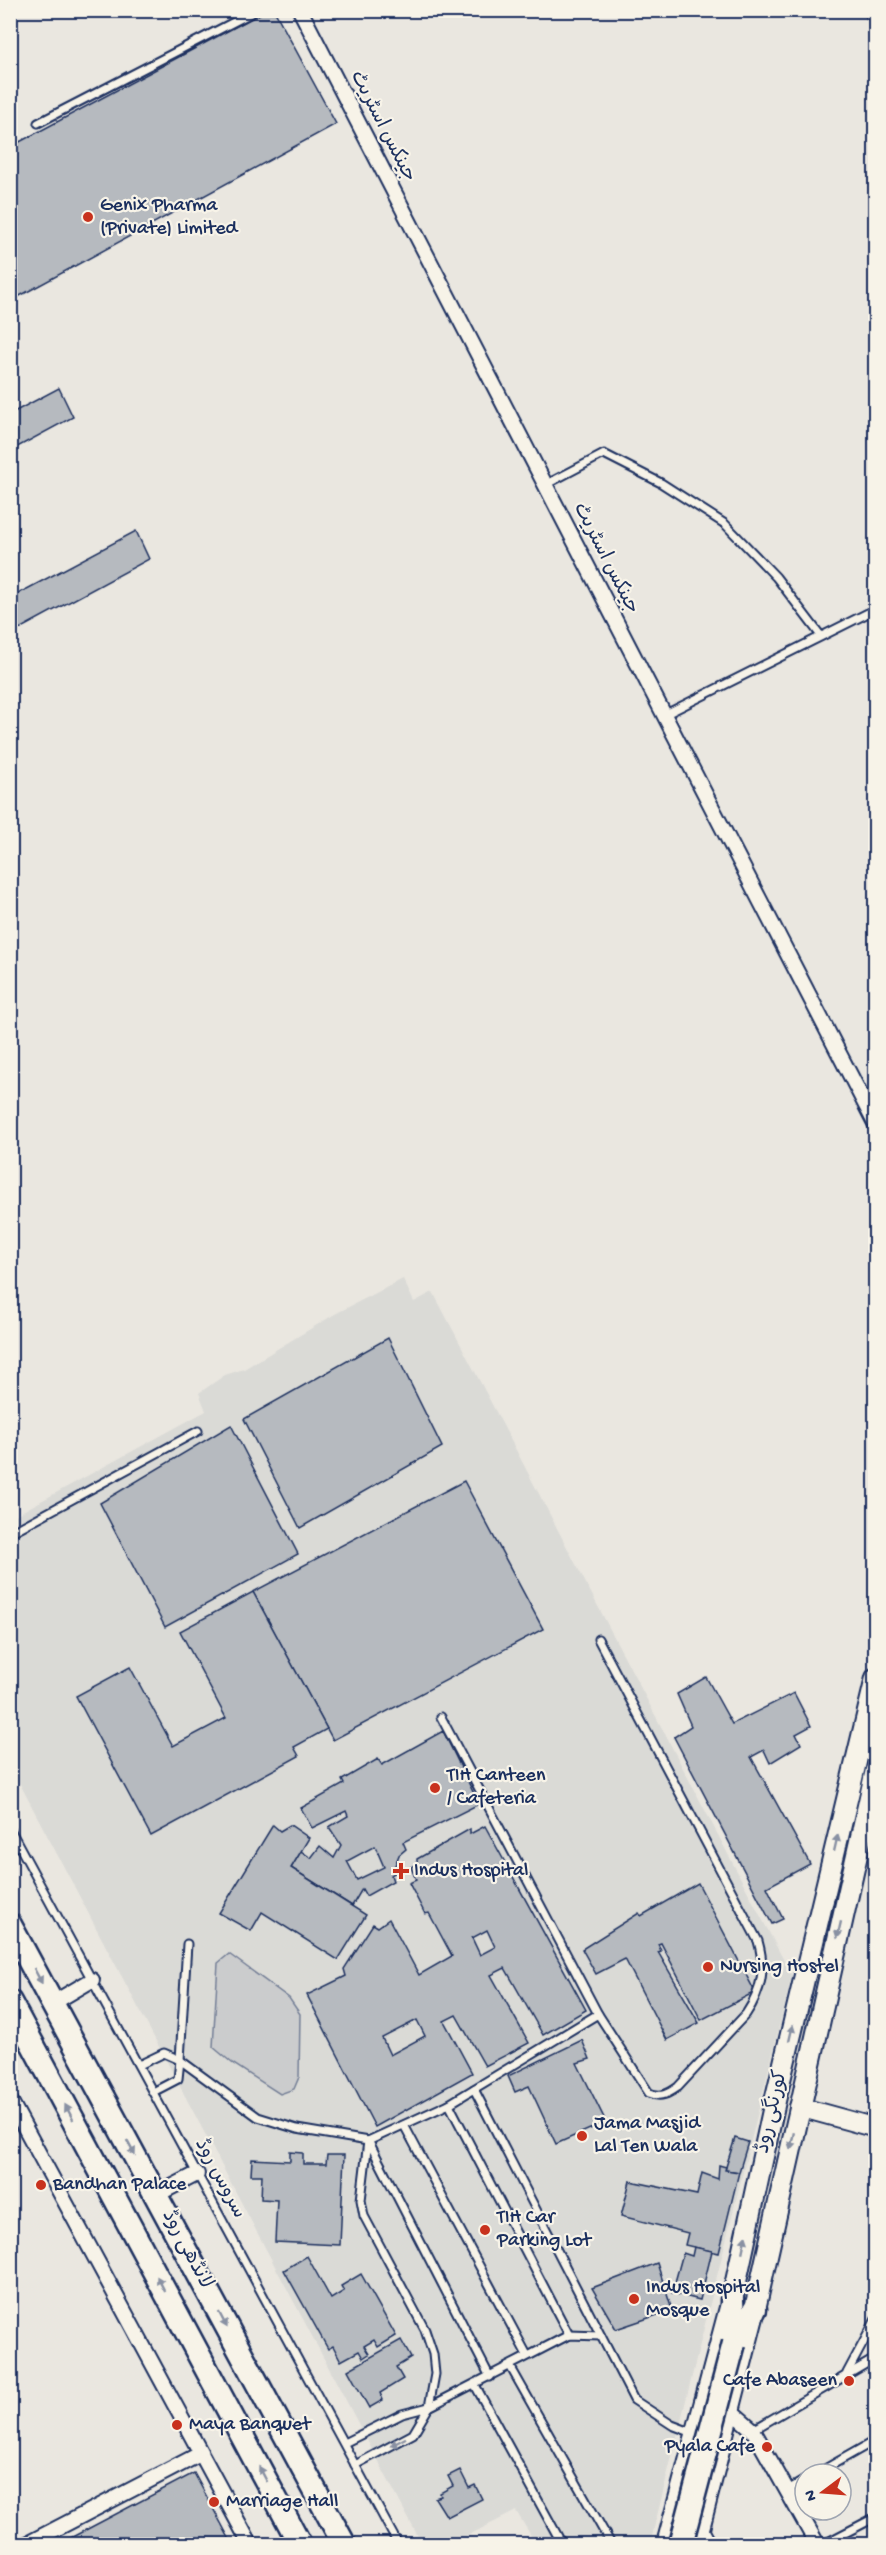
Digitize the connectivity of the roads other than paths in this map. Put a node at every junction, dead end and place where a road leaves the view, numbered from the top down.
1 (257, 10) edge
2 (300, 10) edge
3 (38, 123) dead end
4 (545, 485) junction
5 (876, 609) edge
6 (821, 636) junction
7 (664, 715) junction
8 (876, 1125) edge
9 (198, 1431) dead end
10 (10, 1533) edge
11 (598, 1639) dead end
12 (876, 1678) edge
13 (441, 1717) dead end
14 (853, 1771) junction
15 (875, 1774) edge
16 (10, 1829) edge
17 (10, 1925) edge
18 (187, 1944) dead end
19 (92, 1980) junction
20 (10, 2002) edge
21 (53, 2003) junction
22 (598, 2014) junction
23 (180, 2060) junction
24 (139, 2065) junction
25 (474, 2089) junction
26 (153, 2092) junction
27 (10, 2100) edge
28 (449, 2104) junction
29 (799, 2107) junction
30 (404, 2125) junction
31 (876, 2128) edge
32 (368, 2141) junction
33 (197, 2174) junction
34 (156, 2195) junction
35 (732, 2300) junction
36 (755, 2309) junction
37 (876, 2319) edge
38 (569, 2335) junction
39 (601, 2336) junction
40 (734, 2343) junction
41 (527, 2355) junction
42 (876, 2358) edge
43 (510, 2366) junction
44 (847, 2373) junction
45 (490, 2377) junction
46 (474, 2385) junction
47 (709, 2387) junction
48 (429, 2407) junction
49 (729, 2411) junction
50 (753, 2430) junction
51 (696, 2434) junction
52 (876, 2440) edge
53 (344, 2443) junction
54 (200, 2454) junction
55 (837, 2462) edge
56 (355, 2465) junction
57 (793, 2487) edge
58 (786, 2491) junction
59 (876, 2517) edge
60 (697, 2535) edge
61 (27, 2544) edge
62 (250, 2544) edge
63 (300, 2544) edge
64 (344, 2544) edge
65 (398, 2544) edge
66 (562, 2544) edge
67 (611, 2544) edge
68 (667, 2544) edge
69 (681, 2544) edge
70 (710, 2544) edge
71 (817, 2544) edge
72 (824, 2544) edge

1 - 3 lane
2 - 4 street, جینکس اسٹریٹ
4 - 6 lane
4 - 7 street, جینکس اسٹریٹ
5 - 6 lane
6 - 7 lane
7 - 8 street, جینکس اسٹریٹ
9 - 10 lane
11 - 22 lane
12 - 14 main road, کورنگی روڈ
13 - 22 lane
14 - 15 street
35 -> 14 main road, کورنگی روڈ
15 -> 29 main road, کورنگی روڈ
16 - 19 lane, سروس روڈ
17 -> 21 main road, لانڈھی روڈ
18 - 23 lane
19 - 21 street
19 - 24 lane, سروس روڈ
63 -> 20 main road, لانڈھی روڈ
21 -> 34 main road, لانڈھی روڈ
22 - 25 lane
23 - 24 lane
23 - 26 lane
23 - 32 lane
24 - 26 lane, سروس روڈ
25 - 28 lane
25 - 39 lane
26 - 33 lane, سروس روڈ
27 - 54 street
28 - 30 lane
28 - 38 lane
29 - 31 street
29 -> 36 main road, کورنگی روڈ
30 - 32 lane
30 - 41 lane
32 - 45 lane
32 - 48 lane
33 - 34 street
33 - 53 lane, سروس روڈ
34 -> 64 main road, لانڈھی روڈ
35 - 40 main road
35 - 47 main road, کورنگی روڈ
36 - 40 main road
36 - 49 main road, کورنگی روڈ
37 - 44 lane
38 - 39 lane
38 - 41 lane
39 - 51 lane
40 - 69 main road, bridge
41 - 43 lane
42 - 44 lane
43 - 45 lane
43 - 67 lane
44 - 50 lane
45 - 46 lane
46 - 48 lane
46 - 66 lane
47 - 49 street
47 - 51 main road, کورنگی روڈ
48 - 53 lane
48 -> 56 lane
49 - 50 street
49 - 60 main road, کورنگی روڈ
50 - 58 street
51 - 68 main road, کورنگی روڈ
52 - 55 lane
53 - 56 lane, سروس روڈ
54 - 61 street
54 - 62 street
56 - 65 lane, سروس روڈ
57 - 58 lane
58 - 71 street
59 - 72 lane
60 - 70 street

